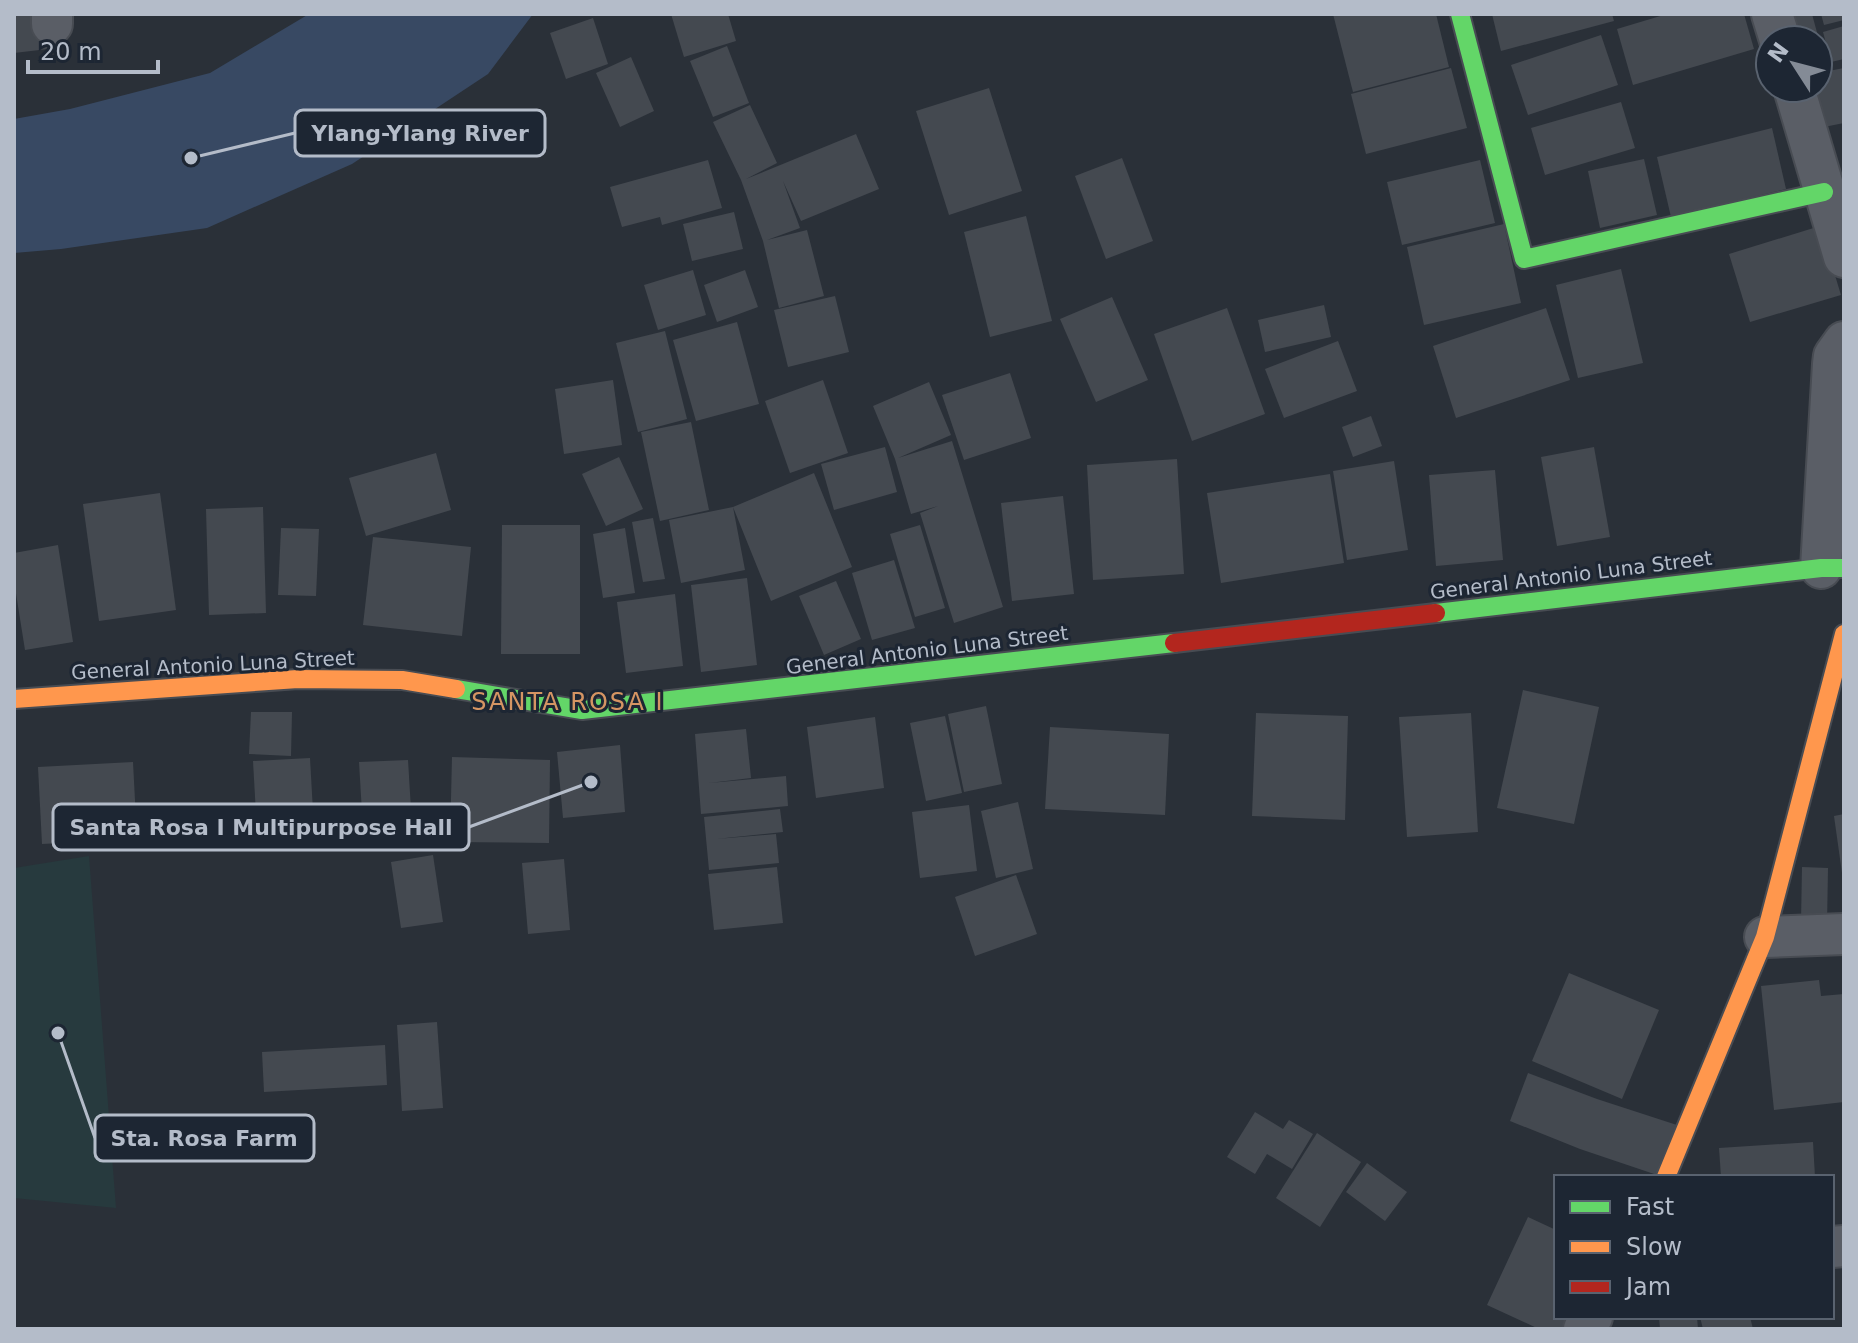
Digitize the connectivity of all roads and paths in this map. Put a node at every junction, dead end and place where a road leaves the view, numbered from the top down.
1 (1460, 14) edge
2 (1799, 104) edge
3 (1824, 192) junction
4 (1844, 257) edge
5 (1844, 342) edge
6 (1832, 568) edge
7 (1844, 634) edge
8 (14, 699) edge
9 (1844, 934) edge
10 (1765, 937) junction
11 (1667, 1175) edge

1 - 3 main road
2 - 3 street
3 - 4 street
5 - 6 street
6 - 8 main road, General Antonio Luna Street
7 - 10 main road
9 - 10 street
10 - 11 main road

